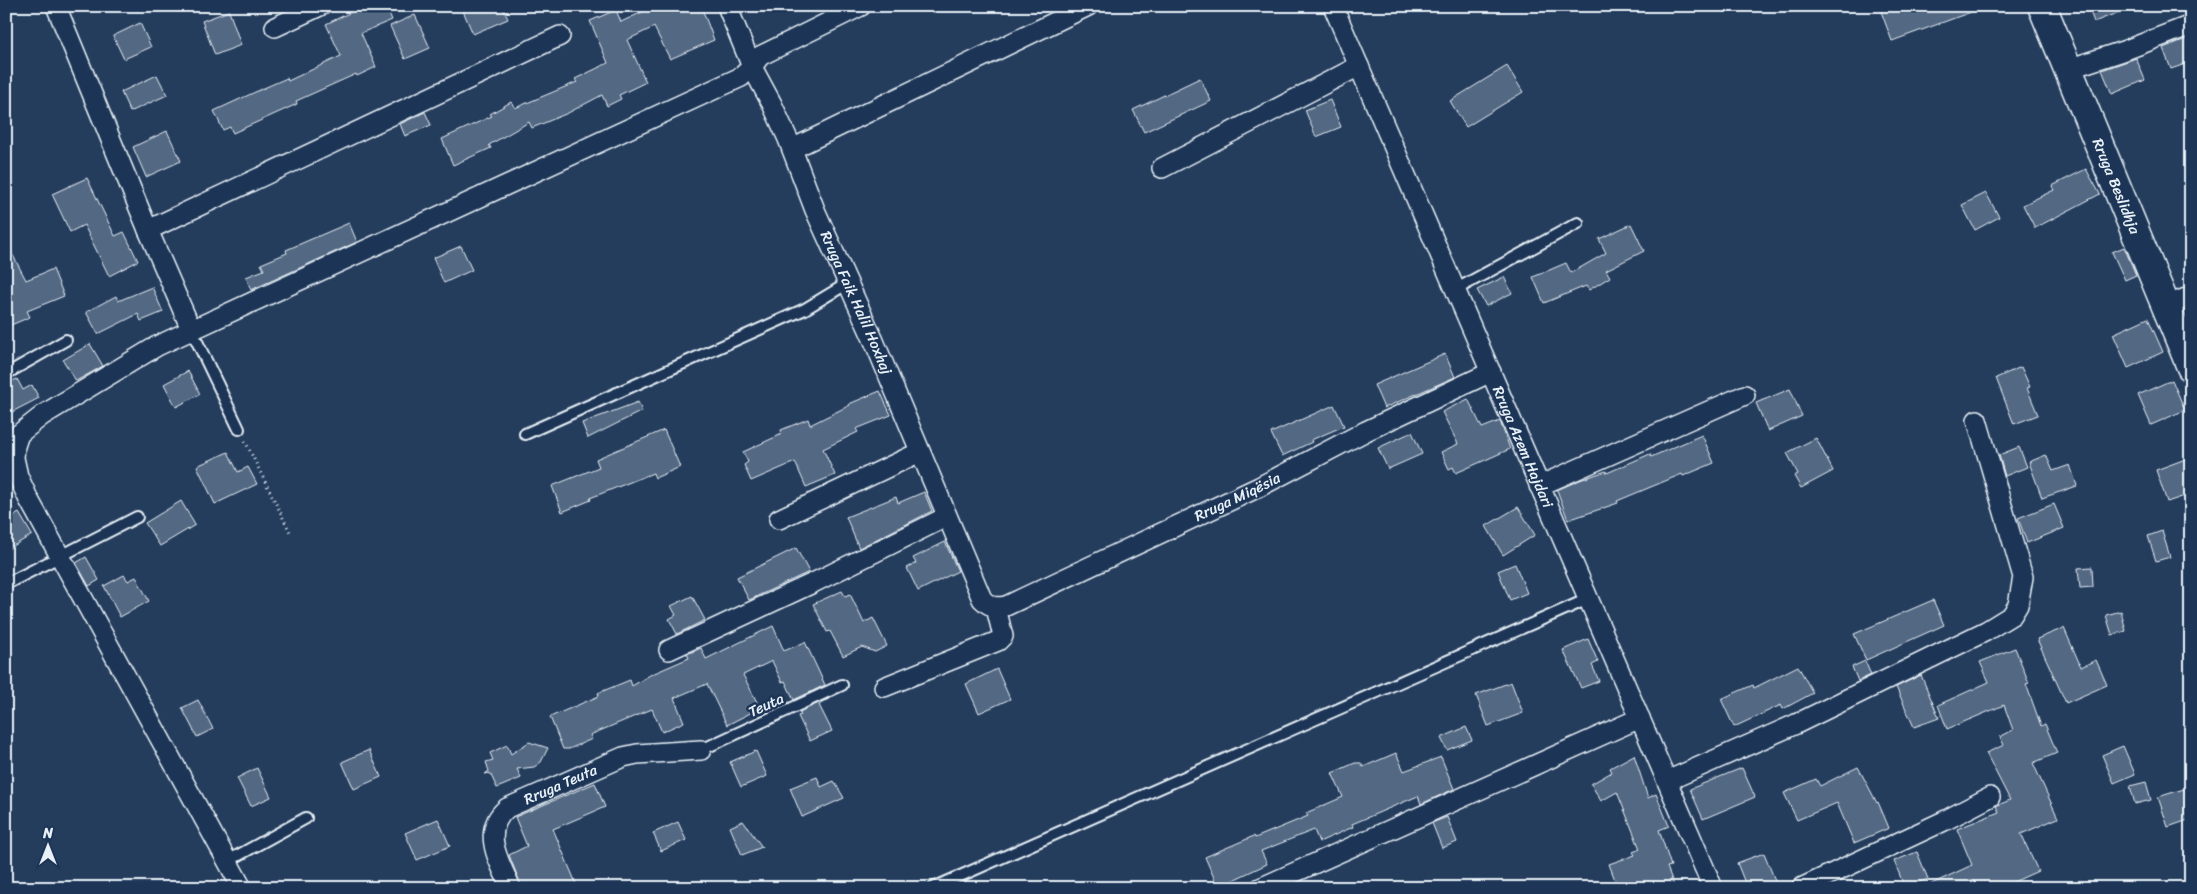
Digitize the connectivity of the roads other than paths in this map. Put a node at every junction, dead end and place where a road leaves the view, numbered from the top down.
1 (56, 6) edge
2 (320, 6) edge
3 (727, 6) edge
4 (861, 6) edge
5 (1088, 6) edge
6 (1333, 6) edge
7 (2042, 6) edge
8 (2191, 25) edge
9 (275, 27) dead end
10 (560, 36) dead end
11 (1359, 66) junction
12 (752, 67) junction
13 (2068, 69) junction
14 (792, 150) junction
15 (1162, 168) dead end
16 (1578, 223) dead end
17 (148, 230) junction
18 (848, 284) junction
19 (1455, 290) junction
20 (2191, 296) edge
21 (2166, 306) junction
22 (191, 329) junction
23 (66, 340) dead end
24 (2191, 366) edge
25 (1491, 372) junction
26 (6, 374) edge
27 (1745, 395) dead end
28 (1977, 420) dead end
29 (239, 429) road end
30 (525, 434) dead end
31 (920, 452) junction
32 (6, 460) edge
33 (18, 476) junction
34 (1539, 486) junction
35 (137, 517) dead end
36 (946, 517) junction
37 (779, 519) dead end
38 (60, 556) junction
39 (6, 584) edge
40 (1588, 599) junction
41 (989, 604) junction
42 (669, 650) dead end
43 (842, 685) dead end
44 (884, 687) dead end
45 (1640, 718) junction
46 (701, 750) joint
47 (1667, 781) junction
48 (1990, 797) dead end
49 (306, 818) dead end
50 (228, 861) junction
51 (242, 888) edge
52 (511, 888) edge
53 (933, 888) edge
54 (1260, 888) edge
55 (1713, 888) edge
56 (1801, 888) edge

1 - 17 street
2 - 9 street
3 - 12 street, Rruga Faik Halil Hoxhaj
4 - 12 street
5 - 14 street
6 - 11 street, Rruga Azem Hajdari
7 - 13 main road, Rruga Beslidhja
8 - 13 street
10 - 17 street
11 - 15 street
11 - 19 street, Rruga Azem Hajdari
12 - 14 street, Rruga Faik Halil Hoxhaj
12 - 22 street
13 - 21 main road, Rruga Beslidhja
14 - 18 street, Rruga Faik Halil Hoxhaj
16 - 19 lane
17 - 22 street
18 - 30 lane
18 - 31 street, Rruga Faik Halil Hoxhaj
19 - 25 street, Rruga Azem Hajdari
20 - 21 street
21 - 24 main road, Rruga Beslidhja
22 - 29 lane
22 - 33 street
23 - 26 lane
25 - 34 street, Rruga Azem Hajdari
25 - 41 street, Rruga Miqësia
27 - 34 street
28 - 47 street
31 - 36 street, Rruga Faik Halil Hoxhaj
31 - 37 street
32 - 33 lane
33 - 38 street
34 - 40 street, Rruga Azem Hajdari
35 - 38 lane
36 - 41 street, Rruga Faik Halil Hoxhaj
36 - 42 street
38 - 39 lane
38 - 50 street
40 - 45 street, Rruga Azem Hajdari
40 - 53 lane
41 - 44 street, Rruga Faik Halil Hoxhaj
43 - 46 lane, Teuta
45 - 47 street, Rruga Azem Hajdari
45 - 54 street
46 - 52 street, Rruga Teuta
47 - 55 street, Rruga Azem Hajdari
48 - 56 street
49 - 50 lane
50 - 51 street

